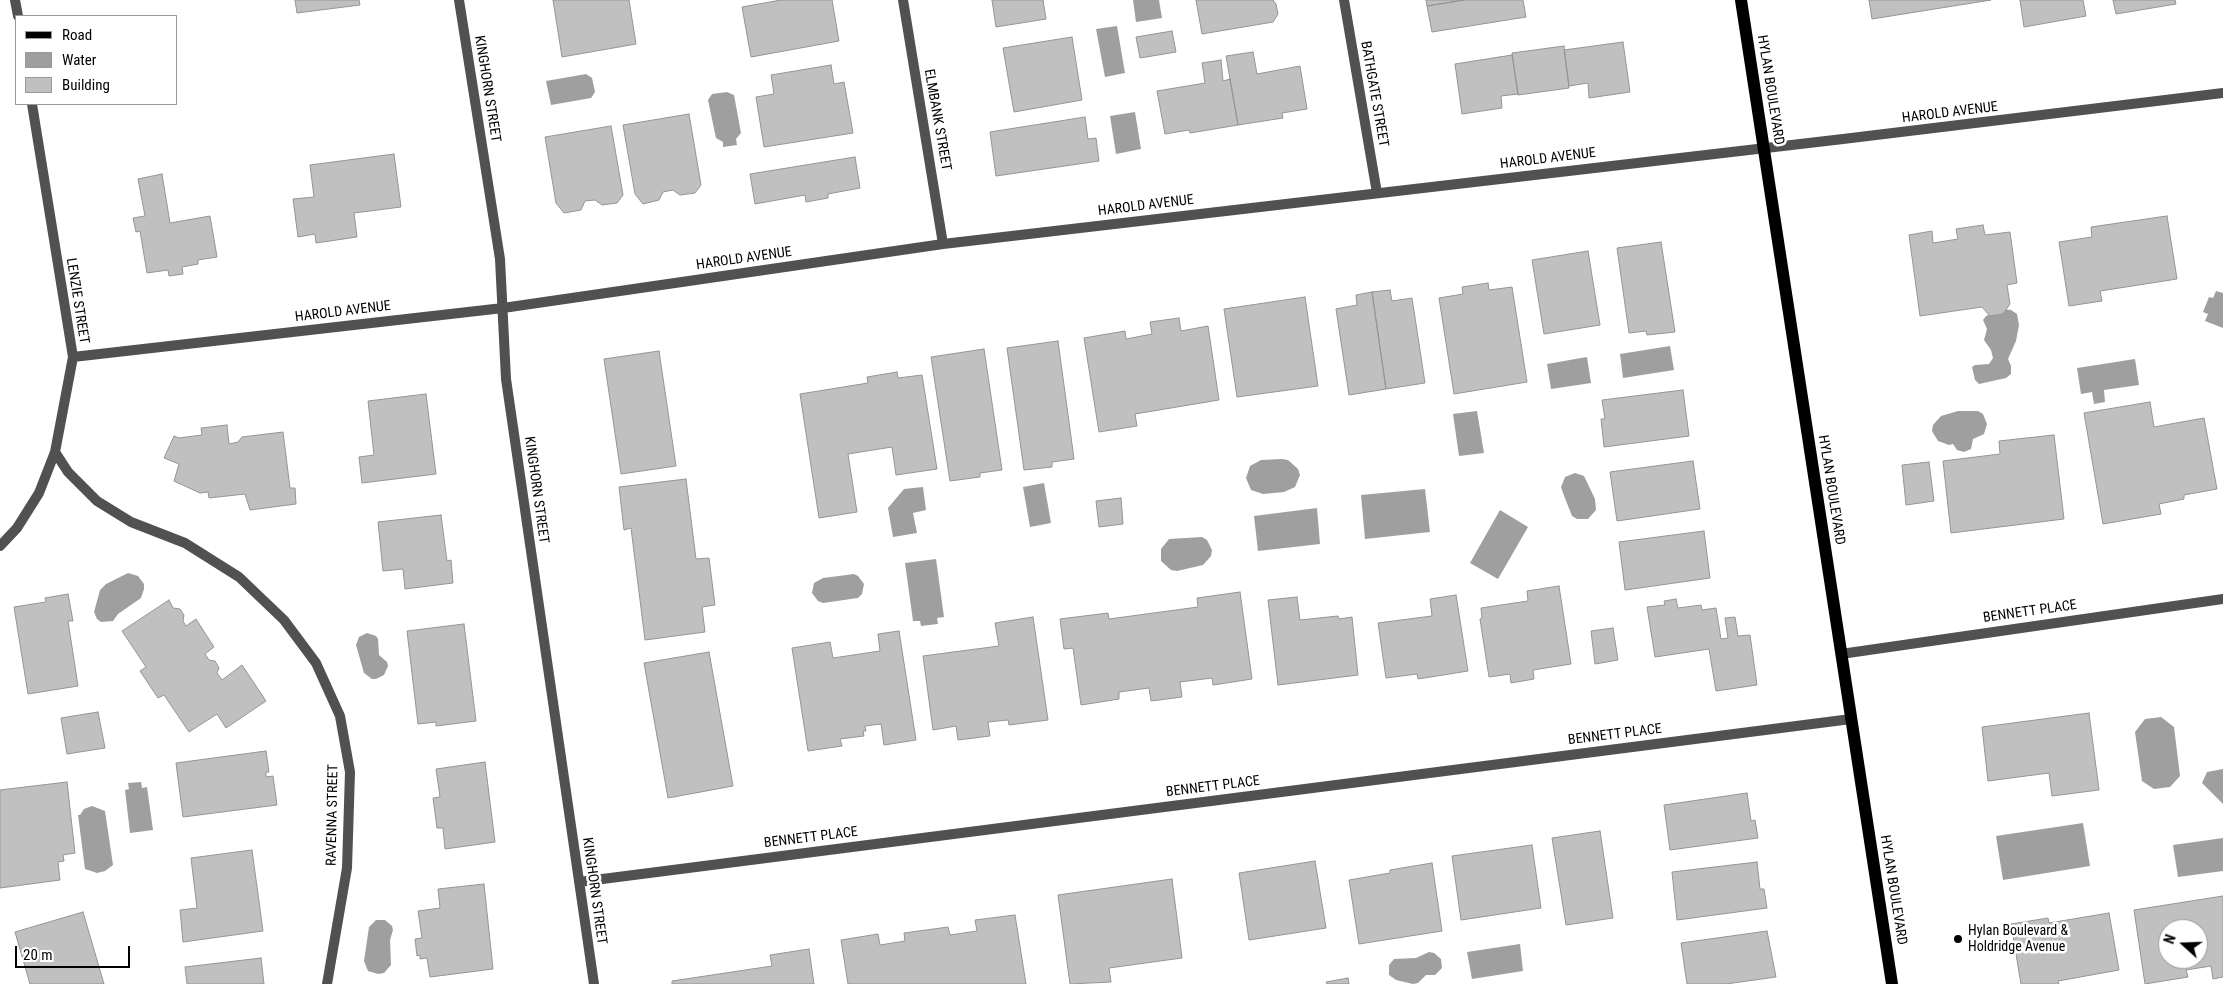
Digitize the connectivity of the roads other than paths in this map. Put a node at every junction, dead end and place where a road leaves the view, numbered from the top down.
1 (15, 0) edge
2 (459, 0) edge
3 (903, 0) edge
4 (1344, 0) edge
5 (1741, 0) edge
6 (18, 15) edge
7 (2223, 93) edge
8 (32, 105) edge
9 (1763, 148) junction
10 (1377, 193) junction
11 (943, 244) junction
12 (502, 308) junction
13 (73, 357) junction
14 (56, 452) junction
15 (0, 546) edge
16 (2223, 599) edge
17 (1841, 654) junction
18 (1851, 718) junction
19 (578, 882) junction
20 (327, 984) edge
21 (594, 984) edge
22 (1892, 984) edge

1 - 6 street
2 - 12 street, KINGHORN STREET
3 - 11 street, ELMBANK STREET
4 - 10 street, BATHGATE STREET
5 - 9 main road, HYLAN BOULEVARD
7 - 9 street, HAROLD AVENUE
8 - 13 street, LENZIE STREET
9 - 10 street, HAROLD AVENUE
9 - 17 main road, HYLAN BOULEVARD
10 - 11 street, HAROLD AVENUE
11 - 12 street, HAROLD AVENUE
12 - 13 street, HAROLD AVENUE
12 - 19 street, KINGHORN STREET
13 - 14 street, LENZIE STREET
14 - 15 street, LENZIE STREET
14 - 20 street, RAVENNA STREET
16 - 17 street, BENNETT PLACE
17 - 18 main road, HYLAN BOULEVARD
18 - 19 street, BENNETT PLACE
18 - 22 main road, HYLAN BOULEVARD
19 - 21 street, KINGHORN STREET

